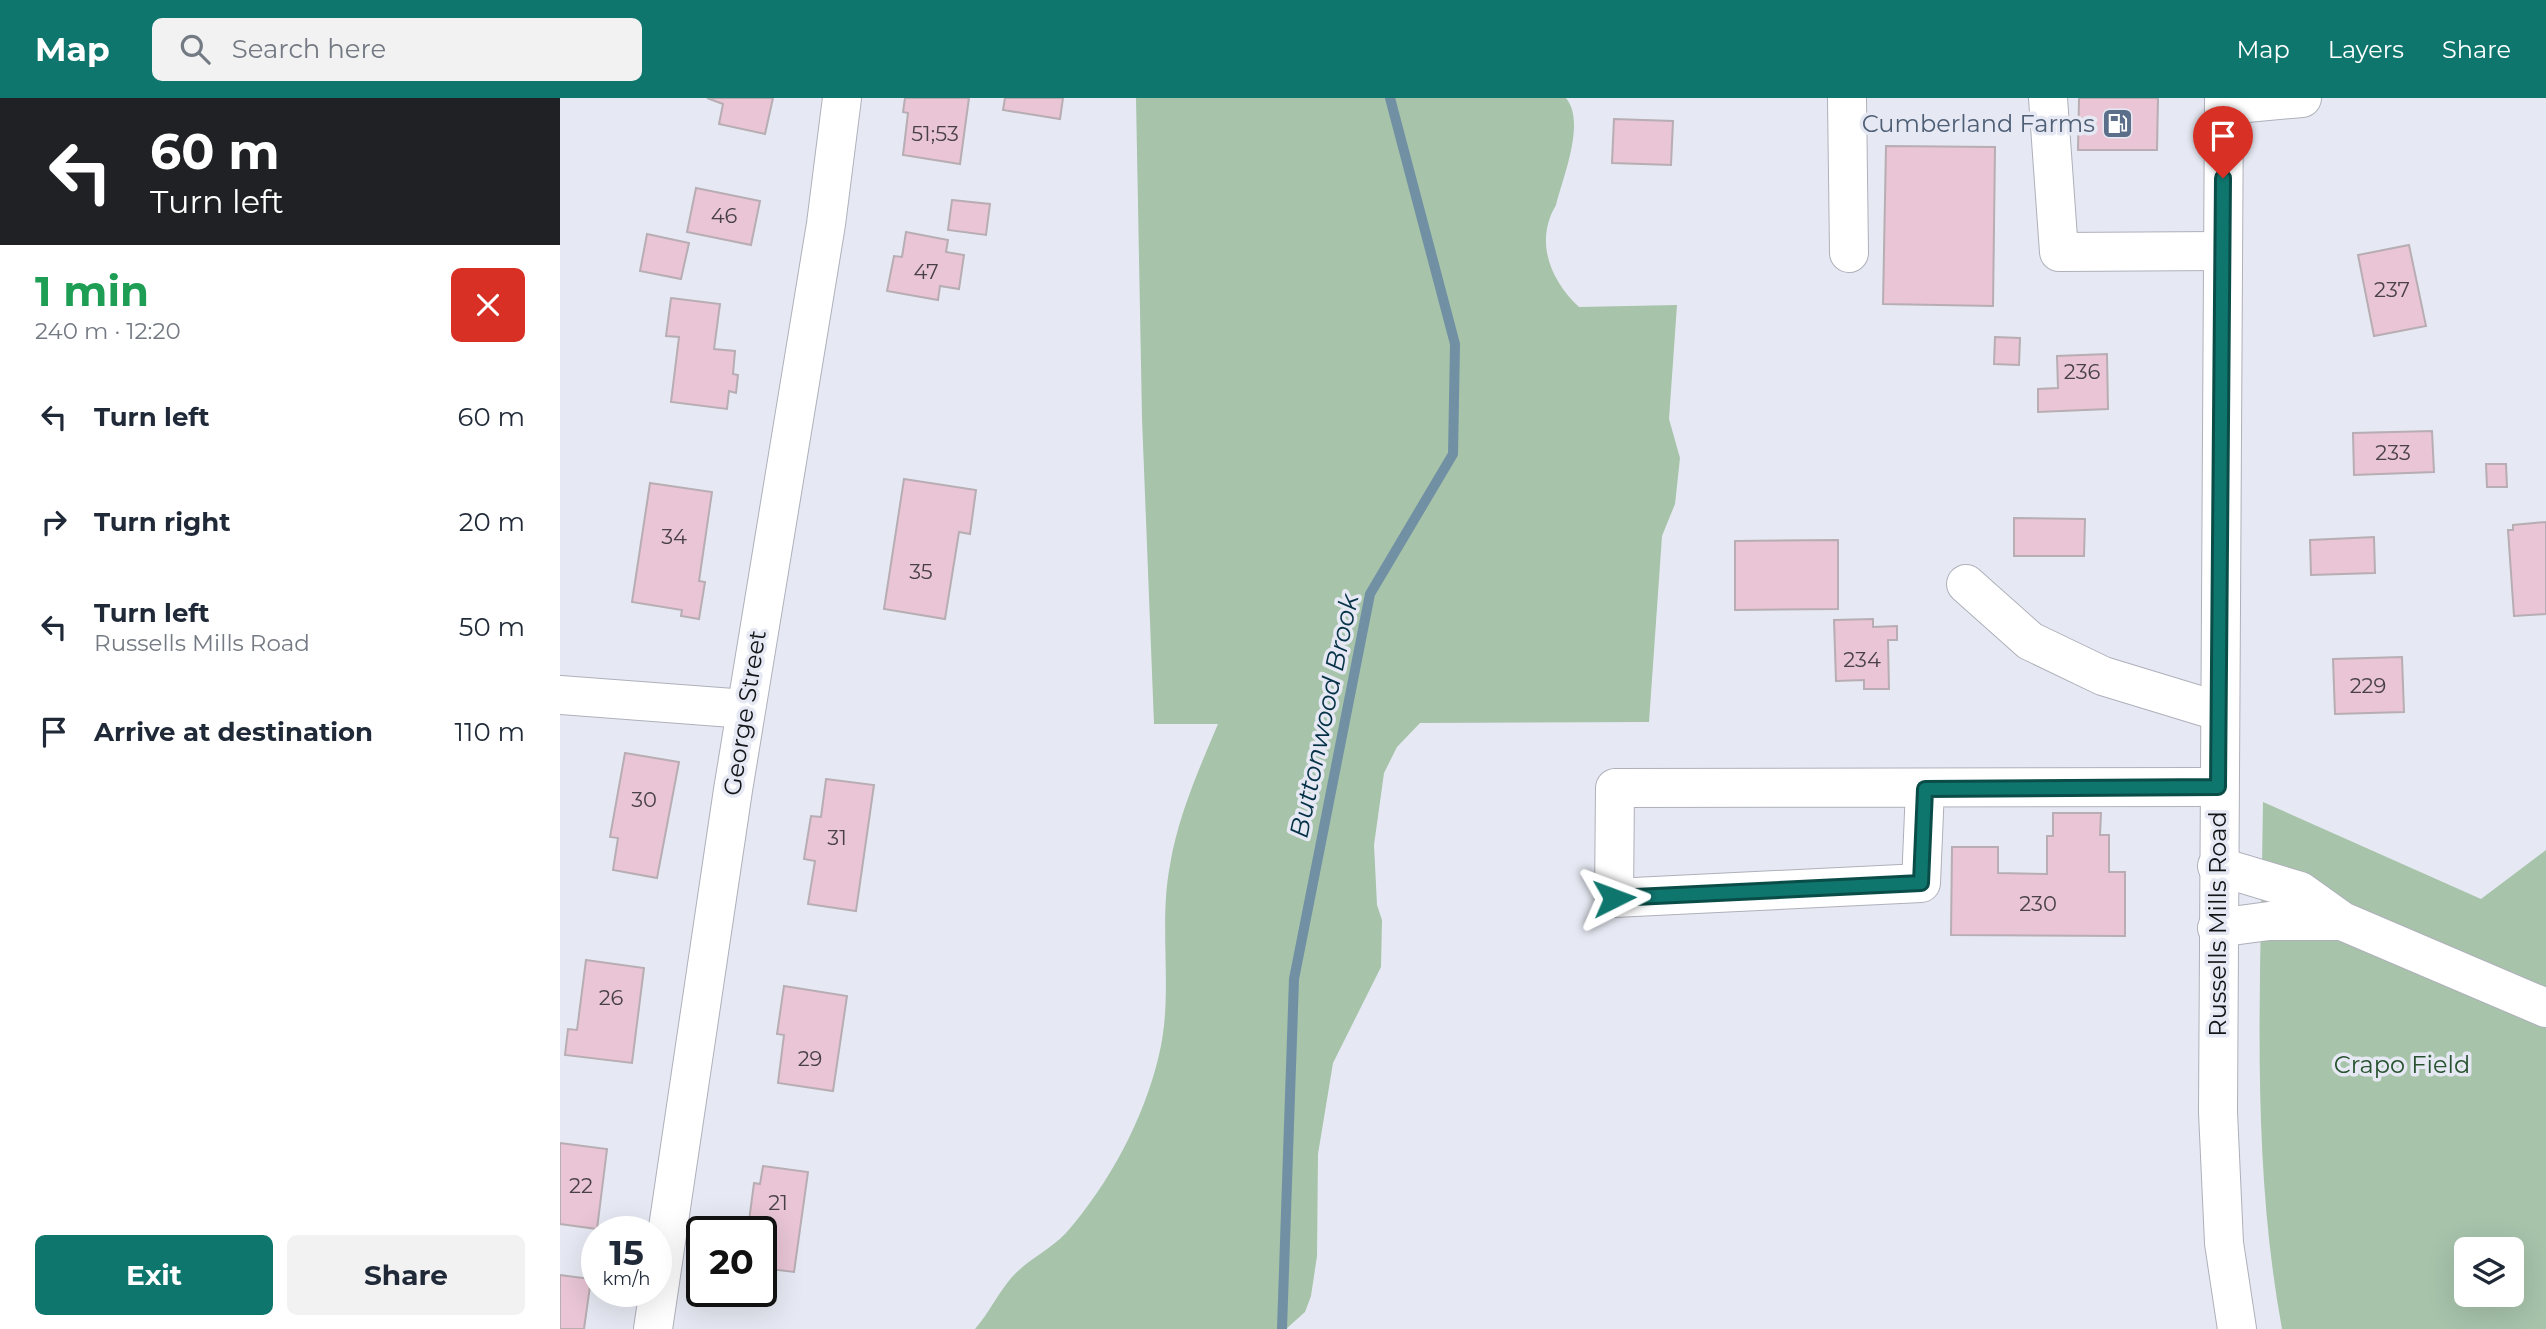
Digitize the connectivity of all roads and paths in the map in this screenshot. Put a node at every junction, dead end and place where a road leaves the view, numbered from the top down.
1 (842, 98) edge
2 (1847, 98) edge
3 (2048, 98) edge
4 (2302, 98) edge
5 (2225, 102) edge
6 (2222, 251) junction
7 (1849, 253) dead end
8 (1966, 584) dead end
9 (560, 695) edge
10 (746, 709) junction
11 (2218, 711) junction
12 (2218, 787) junction
13 (1925, 789) junction
14 (2217, 866) junction
15 (2342, 921) junction
16 (2217, 929) junction
17 (2546, 1008) edge
18 (653, 1329) edge
19 (2236, 1329) edge

1 - 10 street, George Street
2 - 7 street
3 - 6 street
4 - 5 street
5 - 6 street, Russells Mills Road
6 - 11 street, Russells Mills Road
8 - 11 street
9 - 10 street
10 - 18 street, George Street
11 - 12 street, Russells Mills Road
12 - 13 street
12 - 14 street, Russells Mills Road
13 - 13 street
14 - 15 street
14 - 16 street, Russells Mills Road
15 - 16 street
15 - 17 street
16 - 19 street, Russells Mills Road

